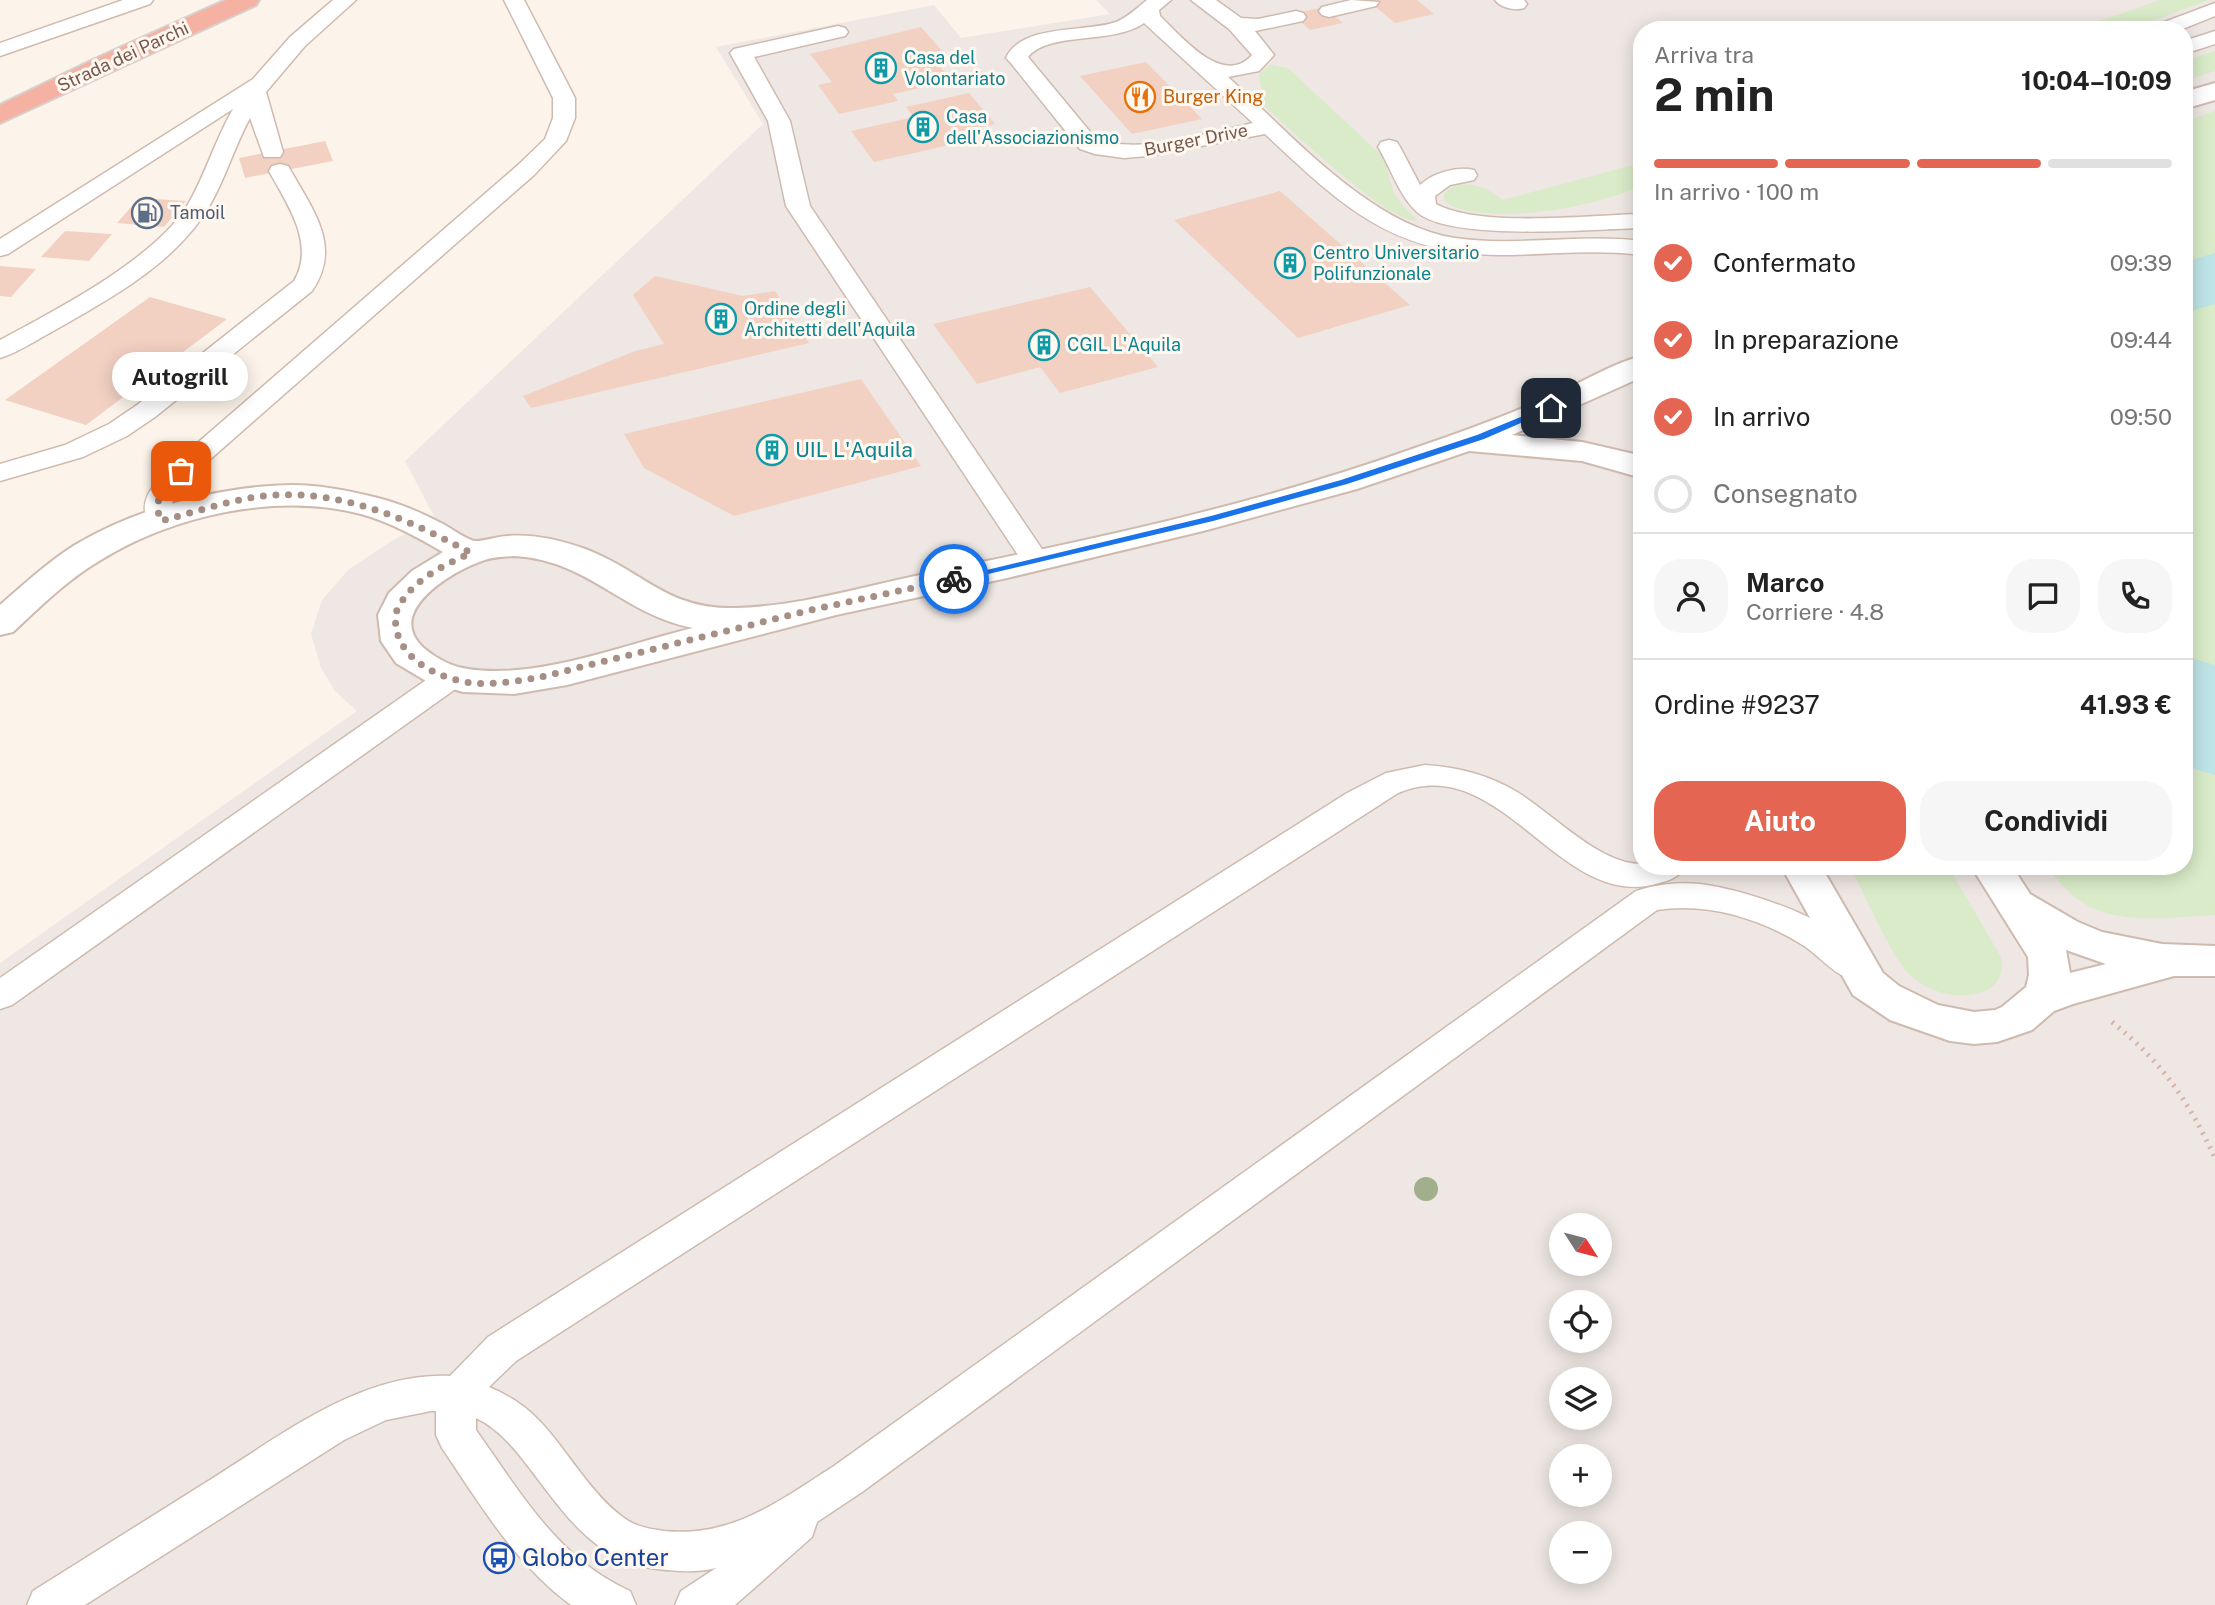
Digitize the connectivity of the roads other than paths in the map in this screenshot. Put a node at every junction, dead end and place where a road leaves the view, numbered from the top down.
1 (143, 0) edge
2 (191, 0) edge
3 (247, 0) edge
4 (346, 0) edge
5 (514, 0) edge
6 (1237, 0) edge
7 (1203, 1) edge
8 (1369, 2) dead end
9 (1158, 3) edge
10 (2215, 9) edge
11 (1329, 11) dead end
12 (1296, 18) dead end
13 (2184, 21) edge
14 (1233, 24) junction
15 (838, 32) dead end
16 (2215, 37) edge
17 (2193, 45) edge
18 (0, 50) edge
19 (1199, 64) junction
20 (1253, 66) junction
21 (270, 73) junction
22 (0, 88) edge
23 (2215, 91) edge
24 (255, 92) junction
25 (2193, 98) edge
26 (1250, 108) junction
27 (0, 115) edge
28 (1270, 126) junction
29 (1389, 147) dead end
30 (1466, 175) dead end
31 (1633, 201) edge
32 (1425, 206) junction
33 (1633, 221) edge
34 (1546, 222) junction
35 (1633, 247) edge
36 (0, 249) edge
37 (0, 350) edge
38 (1633, 369) edge
39 (1453, 446) junction
40 (1633, 465) edge
41 (0, 473) edge
42 (161, 521) junction
43 (471, 553) junction
44 (1036, 561) junction
45 (811, 610) junction
46 (0, 624) edge
47 (450, 678) junction
48 (1595, 865) junction
49 (1650, 875) edge
50 (1658, 875) edge
51 (1806, 875) edge
52 (1997, 875) edge
53 (2014, 901) junction
54 (1633, 909) junction
55 (2215, 961) edge
56 (2175, 963) junction
57 (1868, 984) junction
58 (2053, 994) junction
59 (0, 996) edge
60 (502, 1349) junction
61 (409, 1395) junction
62 (460, 1395) junction
63 (848, 1479) junction
64 (744, 1589) edge
65 (48, 1605) edge
66 (615, 1605) edge
67 (696, 1605) edge

1 - 18 lane
2 - 22 highway, Strada dei Parchi
3 - 27 highway, Strada dei Parchi
4 - 21 lane
5 - 42 lane
6 - 7 lane
7 - 14 lane
8 - 11 lane
9 - 19 lane
9 - 28 lane, Burger Drive
10 - 13 lane
12 - 14 lane
14 - 20 lane
15 - 44 lane
16 - 17 lane
19 - 20 lane
19 - 26 lane
20 - 26 lane
21 - 24 lane
21 - 36 lane
23 - 25 street
24 - 37 lane
24 - 41 lane
26 - 28 lane
28 - 35 lane
29 - 32 lane
30 - 32 lane
31 - 34 lane
32 - 34 lane
33 - 34 lane
38 - 39 street
39 - 40 street
39 - 44 street
42 - 43 street
42 - 46 street
43 - 45 street
43 - 47 street
44 - 45 street
45 - 47 street
47 - 59 lane
48 - 49 lane
48 - 54 lane
48 - 60 lane
50 - 54 lane
51 - 57 street
52 - 53 street
53 - 56 street
53 - 58 street
54 - 57 lane
54 - 63 lane
55 - 56 street
56 - 58 street
57 - 58 street
60 - 61 lane
60 - 62 lane
61 - 62 lane
61 - 65 lane
62 - 63 lane
62 - 66 lane
63 - 64 lane
64 - 67 lane

